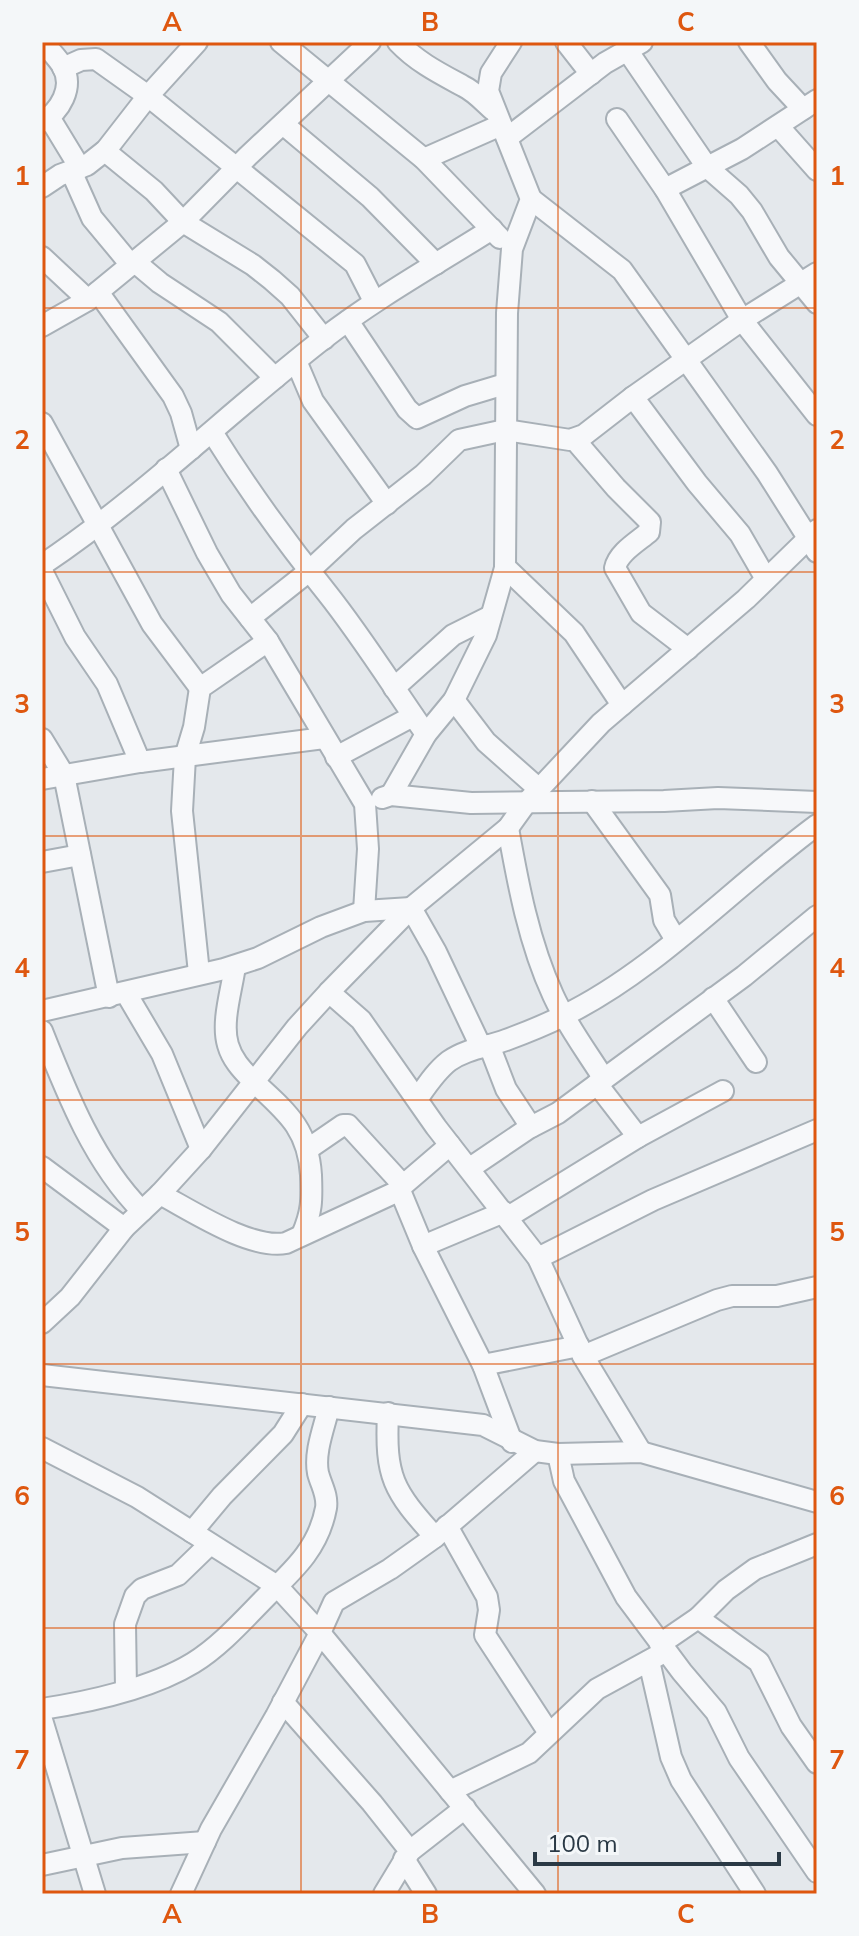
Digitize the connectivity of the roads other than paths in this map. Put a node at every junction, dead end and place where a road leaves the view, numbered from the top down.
1 (43, 42) edge
2 (197, 42) edge
3 (281, 42) edge
4 (370, 42) edge
5 (398, 42) edge
6 (511, 42) edge
7 (566, 42) edge
8 (749, 42) edge
9 (635, 46) edge
10 (63, 68) junction
11 (591, 74) junction
12 (329, 83) junction
13 (148, 96) junction
14 (813, 102) edge
15 (617, 119) dead end
16 (46, 120) edge
17 (283, 124) junction
18 (501, 125) junction
19 (778, 126) junction
20 (105, 151) junction
21 (424, 159) junction
22 (707, 167) junction
23 (75, 169) junction
24 (235, 170) junction
25 (817, 170) edge
26 (42, 187) edge
27 (665, 189) junction
28 (531, 199) junction
29 (183, 222) junction
30 (492, 229) junction
31 (512, 249) junction
32 (42, 257) edge
33 (133, 264) junction
34 (436, 264) junction
35 (808, 278) edge
36 (93, 296) junction
37 (374, 301) junction
38 (817, 303) edge
39 (742, 320) junction
40 (348, 321) junction
41 (42, 326) edge
42 (324, 339) junction
43 (688, 360) junction
44 (296, 361) junction
45 (275, 378) junction
46 (505, 384) junction
47 (633, 397) junction
48 (817, 415) edge
49 (42, 423) edge
50 (505, 430) junction
51 (212, 432) junction
52 (574, 439) junction
53 (191, 449) junction
54 (166, 469) junction
55 (387, 504) junction
56 (99, 527) junction
57 (814, 540) edge
58 (505, 567) junction
59 (42, 568) edge
60 (308, 572) junction
61 (766, 579) junction
62 (491, 616) junction
63 (250, 618) junction
64 (268, 641) junction
65 (688, 649) junction
66 (200, 688) junction
67 (394, 688) junction
68 (454, 700) junction
69 (622, 705) junction
70 (413, 716) junction
71 (426, 734) junction
72 (324, 738) junction
73 (42, 739) edge
74 (185, 757) junction
75 (336, 757) junction
76 (140, 762) junction
77 (64, 775) junction
78 (42, 779) edge
79 (391, 795) junction
80 (532, 796) junction
81 (592, 801) junction
82 (817, 802) edge
83 (365, 804) junction
84 (817, 825) edge
85 (508, 828) junction
86 (80, 855) junction
87 (42, 862) edge
88 (411, 908) junction
89 (364, 911) junction
90 (816, 919) edge
91 (676, 940) junction
92 (235, 966) junction
93 (199, 973) junction
94 (329, 992) junction
95 (117, 995) junction
96 (713, 998) junction
97 (42, 1011) edge
98 (564, 1016) junction
99 (42, 1031) edge
100 (485, 1046) junction
101 (756, 1062) dead end
102 (253, 1081) junction
103 (600, 1082) junction
104 (723, 1091) dead end
105 (418, 1098) junction
106 (531, 1127) junction
107 (817, 1130) edge
108 (638, 1137) junction
109 (450, 1145) junction
110 (201, 1149) junction
111 (308, 1149) junction
112 (42, 1167) edge
113 (470, 1168) junction
114 (400, 1186) junction
115 (160, 1194) junction
116 (142, 1211) junction
117 (506, 1214) junction
118 (124, 1228) junction
119 (302, 1235) junction
120 (423, 1246) junction
121 (538, 1258) junction
122 (817, 1287) edge
123 (42, 1323) edge
124 (581, 1351) junction
125 (483, 1365) junction
126 (42, 1375) edge
127 (302, 1404) junction
128 (329, 1407) junction
129 (388, 1413) junction
130 (512, 1442) junction
131 (42, 1448) edge
132 (535, 1451) junction
133 (641, 1452) junction
134 (558, 1454) junction
135 (817, 1502) edge
136 (441, 1531) junction
137 (192, 1532) junction
138 (210, 1544) junction
139 (817, 1544) edge
140 (277, 1586) junction
141 (698, 1618) junction
142 (320, 1633) junction
143 (658, 1652) junction
144 (126, 1689) junction
145 (283, 1702) junction
146 (42, 1709) edge
147 (42, 1720) edge
148 (549, 1733) junction
149 (817, 1763) edge
150 (450, 1791) junction
151 (465, 1808) junction
152 (205, 1842) junction
153 (407, 1855) junction
154 (84, 1857) junction
155 (42, 1865) edge
156 (817, 1872) edge
157 (188, 1889) edge
158 (95, 1894) edge
159 (384, 1894) edge
160 (426, 1894) edge
161 (535, 1894) edge
162 (755, 1894) edge

1 - 10 street
2 - 13 street
3 - 12 street
4 - 12 street
5 - 18 street
6 - 18 street
7 - 11 street
8 - 14 street
9 - 11 street
9 - 22 street
10 - 13 street
10 - 16 street
11 - 18 street
12 - 17 street
12 - 21 street
13 - 20 street
13 - 24 street
14 - 19 street
15 - 27 street
16 - 23 street
17 - 24 street
17 - 34 street
18 - 21 street
18 - 28 street
19 - 22 street
19 - 25 street
20 - 23 street
20 - 29 street
21 - 30 street
22 - 27 street
22 - 35 street
23 - 26 street
23 - 33 street
24 - 29 street
24 - 37 street
27 - 39 street
28 - 31 street
28 - 43 street
29 - 33 street
29 - 42 street
30 - 31 street
30 - 34 street
31 - 46 street
32 - 36 street
33 - 36 street
33 - 45 street
34 - 37 street
35 - 38 street
35 - 39 street
36 - 41 street
36 - 53 street
37 - 40 street
39 - 43 street
39 - 48 street
40 - 42 street
40 - 46 street
42 - 44 street
43 - 47 street
43 - 57 street
44 - 45 street
44 - 55 street
45 - 51 street
46 - 50 street
47 - 52 street
47 - 61 street
49 - 56 street
50 - 52 street
50 - 55 street
50 - 58 street
51 - 53 street
51 - 60 street
52 - 65 street
53 - 54 street
54 - 56 street
54 - 63 street
55 - 60 street
56 - 59 street
56 - 66 street
57 - 61 street
58 - 62 street
58 - 69 street
59 - 76 street
60 - 63 street
60 - 67 street
61 - 65 street
62 - 67 street
62 - 68 street
63 - 64 street
64 - 66 street
64 - 72 street
65 - 69 street
66 - 74 street
67 - 70 street
68 - 71 street
68 - 80 street
69 - 80 street
70 - 71 street
70 - 75 street
71 - 79 street
72 - 74 street
72 - 75 street
73 - 77 street
74 - 76 street
74 - 93 street
75 - 83 street
76 - 77 street
77 - 78 street
77 - 86 street
79 - 80 street
79 - 83 street
80 - 81 street
80 - 85 street
81 - 82 street
81 - 91 street
83 - 89 street
84 - 91 street
85 - 88 street
85 - 98 street
86 - 87 street
86 - 95 street
88 - 89 street
88 - 94 street
88 - 100 street
89 - 92 street
90 - 96 street
91 - 98 street
92 - 93 street
92 - 102 street
93 - 95 street
94 - 102 street
94 - 105 street
95 - 97 street
95 - 110 street
96 - 101 street
96 - 103 street
98 - 100 street
98 - 103 street
99 - 116 street
100 - 105 street
100 - 106 street
102 - 110 street
102 - 111 street
103 - 106 street
103 - 108 street
104 - 108 street
105 - 109 street
106 - 113 street
107 - 121 street
108 - 117 street
109 - 113 street
109 - 114 street
110 - 115 street
111 - 114 street
111 - 119 street
112 - 118 street
113 - 117 street
114 - 119 street
114 - 120 street
115 - 116 street
115 - 119 street
116 - 118 street
117 - 120 street
117 - 121 street
118 - 123 street
120 - 125 street
121 - 124 street
122 - 124 street
124 - 125 street
124 - 133 street
125 - 130 street
126 - 127 street
127 - 128 street
127 - 137 street
128 - 129 street
128 - 140 street
129 - 130 street
129 - 136 street
130 - 132 street
131 - 137 street
132 - 134 street
132 - 136 street
133 - 134 street
133 - 135 street
134 - 143 street
136 - 142 street
136 - 148 street
137 - 138 street
138 - 140 street
138 - 144 street
139 - 141 street
140 - 142 street
140 - 144 street
141 - 143 street
141 - 149 street
142 - 145 street
142 - 150 street
143 - 148 street
143 - 156 street
143 - 162 street
144 - 146 street
145 - 152 street
145 - 153 street
147 - 154 street
148 - 150 street
150 - 151 street
151 - 153 street
151 - 161 street
152 - 154 street
152 - 157 street
153 - 159 street
153 - 160 street
154 - 155 street
154 - 158 street

